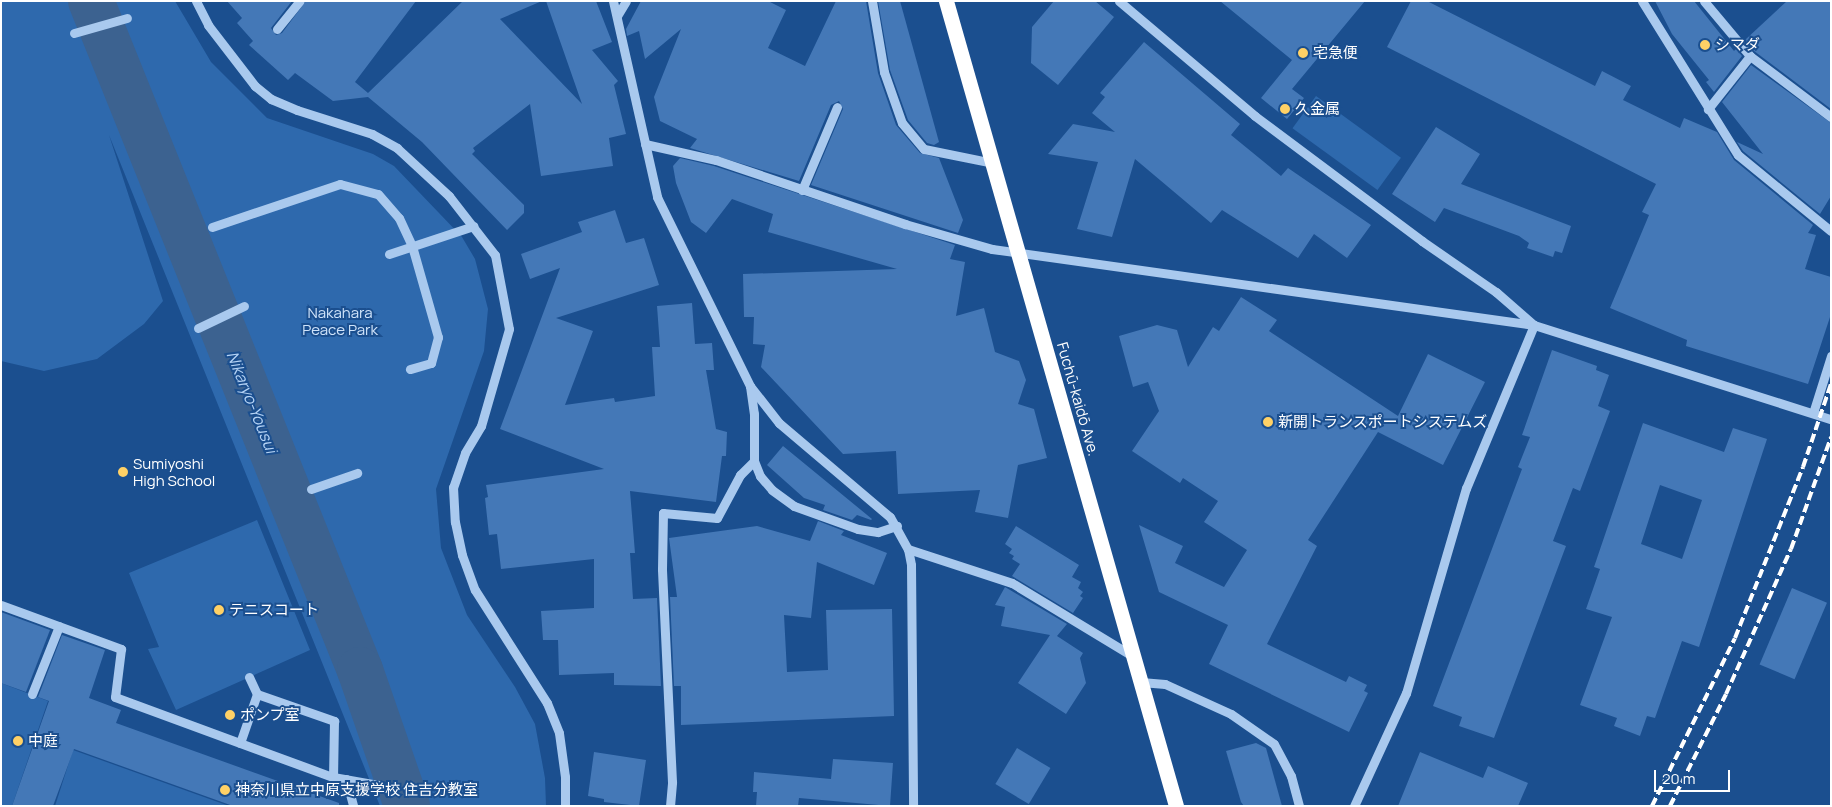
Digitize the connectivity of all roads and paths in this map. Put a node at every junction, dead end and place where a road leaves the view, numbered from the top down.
1 (196, 1) edge
2 (300, 1) edge
3 (613, 1) edge
4 (626, 1) edge
5 (872, 1) edge
6 (946, 1) edge
7 (1119, 1) edge
8 (1642, 1) edge
9 (1704, 1) edge
10 (617, 16) junction
11 (126, 18) dead end
12 (276, 29) dead end
13 (74, 34) dead end
14 (1750, 56) junction
15 (837, 107) dead end
16 (1708, 109) junction
17 (1831, 117) edge
18 (645, 144) junction
19 (993, 163) junction
20 (802, 190) junction
21 (473, 226) junction
22 (212, 227) dead end
23 (1831, 232) edge
24 (412, 246) junction
25 (1019, 253) junction
26 (389, 254) dead end
27 (244, 306) dead end
28 (1534, 325) junction
29 (198, 328) dead end
30 (1831, 356) edge
31 (410, 369) dead end
32 (750, 386) junction
33 (1813, 413) junction
34 (1831, 419) edge
35 (754, 461) junction
36 (357, 473) dead end
37 (311, 489) dead end
38 (897, 526) junction
39 (908, 549) junction
40 (1, 605) edge
41 (59, 626) junction
42 (1134, 657) junction
43 (249, 677) dead end
44 (1141, 682) junction
45 (32, 694) dead end
46 (257, 694) junction
47 (240, 742) junction
48 (333, 777) junction
49 (346, 779) junction
50 (379, 785) dead end
51 (352, 806) edge
52 (565, 806) edge
53 (670, 806) edge
54 (913, 806) edge
55 (1176, 806) edge
56 (1299, 806) edge
57 (1354, 806) edge

1 - 21 street
2 - 12 street
3 - 10 street
4 - 10 street
5 - 19 street
6 - 19 highway, Fuchū-kaidō Ave.
7 - 28 street
8 - 16 street
9 - 14 street
10 - 18 street
11 - 13 street
14 - 16 street
14 - 17 street
15 - 20 street
16 - 23 street
18 - 20 street
18 - 32 street
19 - 25 highway, Fuchū-kaidō Ave.
20 - 25 street
21 - 24 street
21 - 52 street
22 - 24 street
24 - 26 street
24 - 31 street
25 - 28 street
25 - 42 highway, Fuchū-kaidō Ave.
27 - 29 street
28 - 33 street
28 - 57 street
30 - 33 street
32 - 35 street
32 - 38 street
33 - 34 street
35 - 38 street
35 - 53 street
36 - 37 street
38 - 39 street
39 - 42 street
39 - 54 street
40 - 41 street
41 - 45 street
41 - 47 street
42 - 44 highway, Fuchū-kaidō Ave.
43 - 46 street
44 - 55 highway, Fuchū-kaidō Ave.
44 - 56 street
46 - 47 street
46 - 48 street
47 - 48 street
48 - 49 street
49 - 50 street
49 - 51 street

